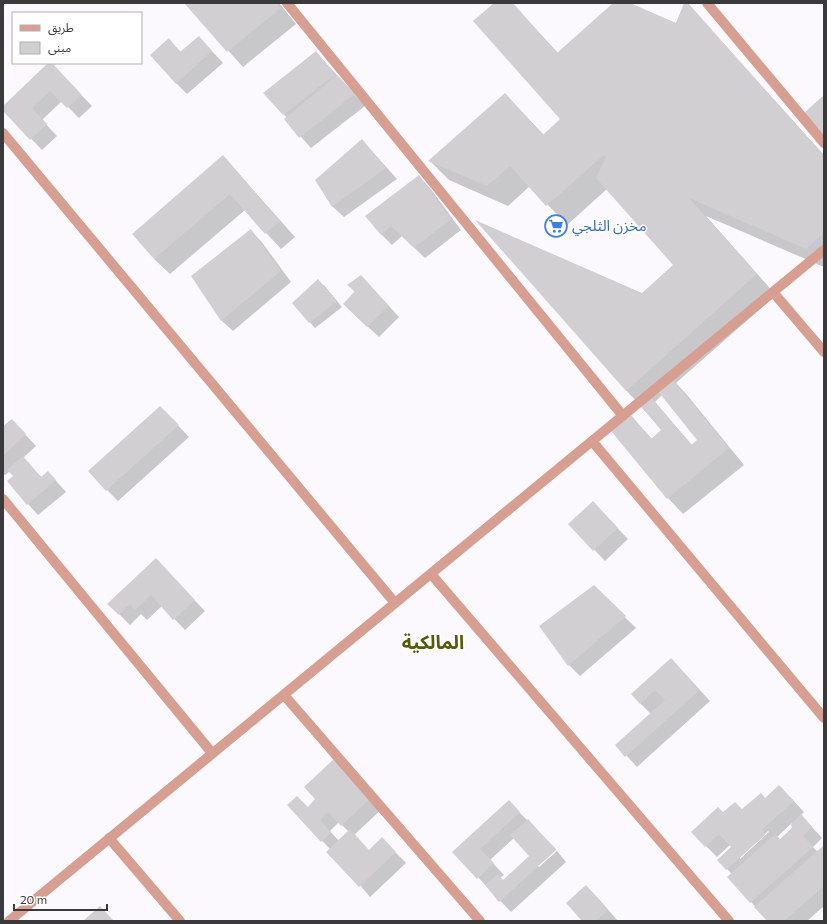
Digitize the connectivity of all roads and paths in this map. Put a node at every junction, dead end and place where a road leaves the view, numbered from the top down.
1 (287, 3) edge
2 (707, 3) edge
3 (3, 133) edge
4 (824, 143) edge
5 (824, 250) edge
6 (773, 292) junction
7 (824, 352) edge
8 (622, 416) junction
9 (592, 441) junction
10 (3, 499) edge
11 (431, 574) junction
12 (395, 603) junction
13 (284, 695) junction
14 (824, 718) edge
15 (212, 753) junction
16 (109, 838) junction
17 (9, 921) edge
18 (180, 921) edge
19 (480, 921) edge
20 (729, 921) edge

1 - 8 street
2 - 4 street
3 - 12 street
5 - 6 street
6 - 7 street
6 - 8 street
8 - 9 street
9 - 11 street
9 - 14 street
10 - 15 street
11 - 12 street
11 - 20 street
12 - 13 street
13 - 15 street
13 - 19 street
15 - 16 street
16 - 17 street
16 - 18 street

